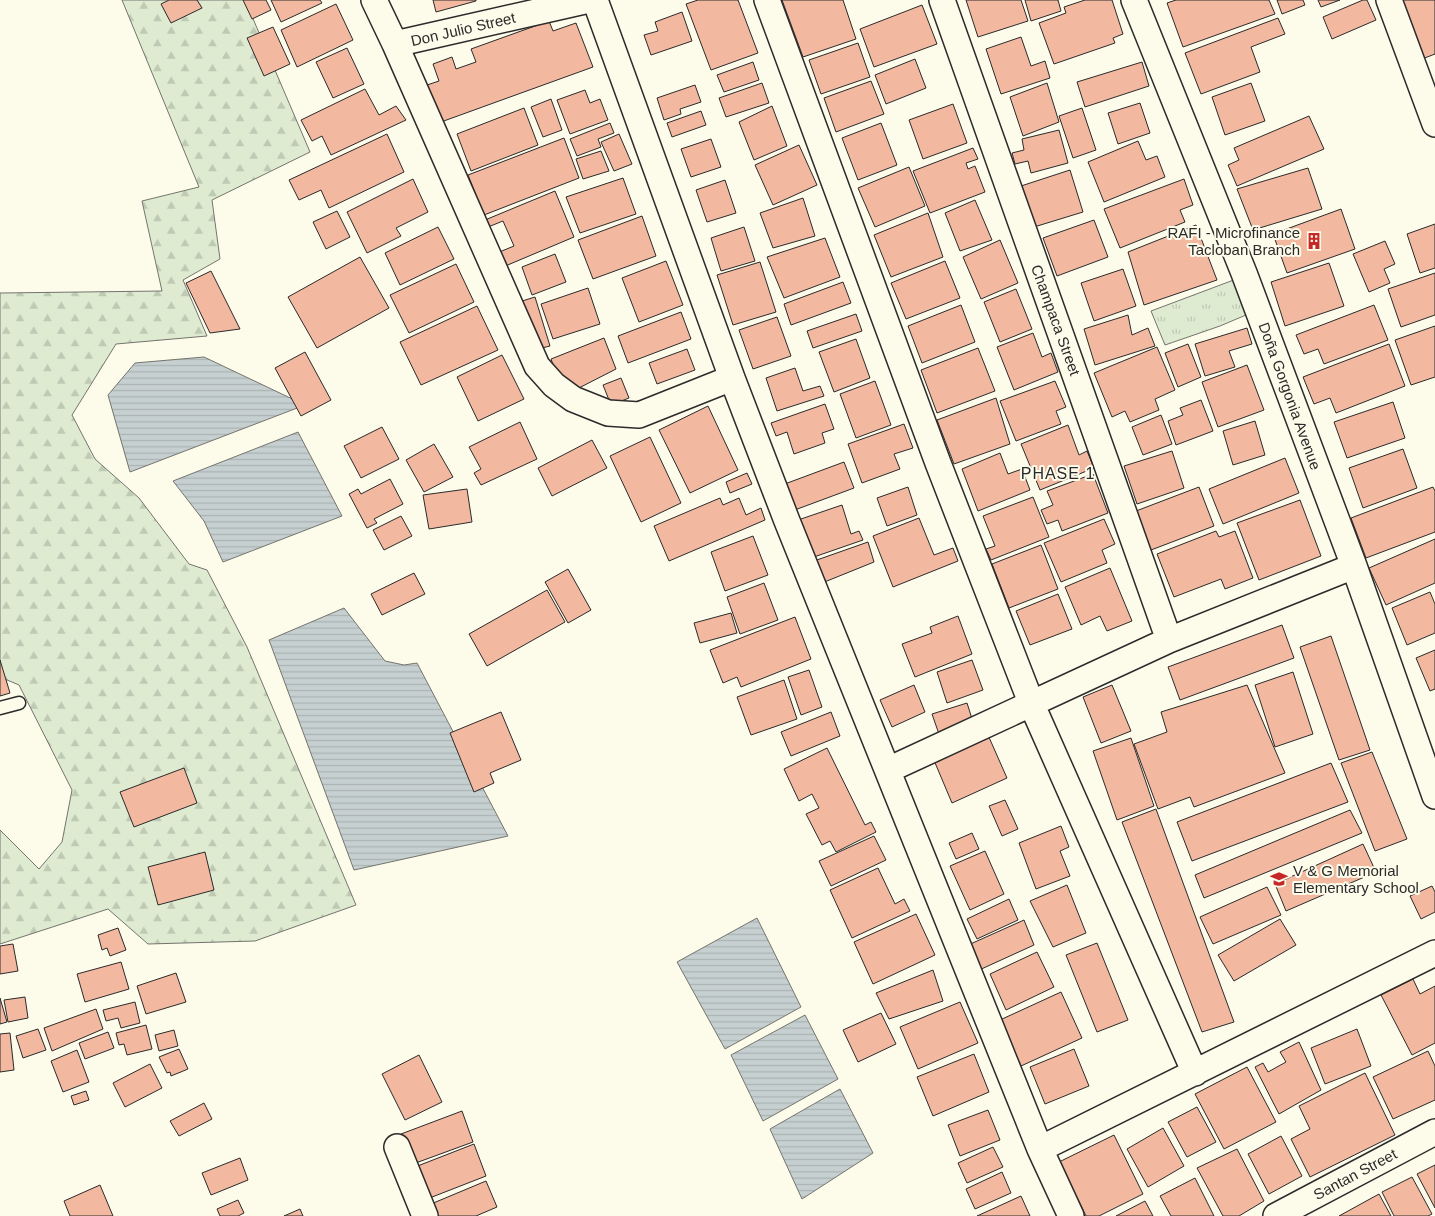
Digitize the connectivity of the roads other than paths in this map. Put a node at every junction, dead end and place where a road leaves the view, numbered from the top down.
1 (374, 0) edge
2 (589, 0) edge
3 (595, 0) edge
4 (767, 0) edge
5 (942, 0) edge
6 (1134, 0) edge
7 (1389, 0) edge
8 (395, 44) junction
9 (1435, 124) edge
10 (732, 378) junction
11 (1354, 566) junction
12 (1170, 640) junction
13 (19, 703) dead end
14 (1032, 706) junction
15 (0, 708) edge
16 (888, 770) junction
17 (1435, 796) edge
18 (1435, 953) edge
19 (1195, 1073) junction
20 (1435, 1132) edge
21 (397, 1146) dead end
22 (1040, 1148) junction
23 (425, 1216) edge
24 (1071, 1216) edge
25 (1276, 1216) edge

1 - 8 street
2 - 8 street, Don Julio Street
3 - 10 street
4 - 14 street
5 - 12 street, Champaca Street
6 - 11 street, Doña Gorgonia Avenue
7 - 9 street
8 - 10 street
10 - 16 street
11 - 12 street
11 - 17 street, Doña Gorgonia Avenue
12 - 14 street
13 - 15 lane
14 - 16 street
14 - 19 street
16 - 22 street
18 - 19 street
19 - 22 street
20 - 25 street, Santan Street
21 - 23 street
22 - 24 street

